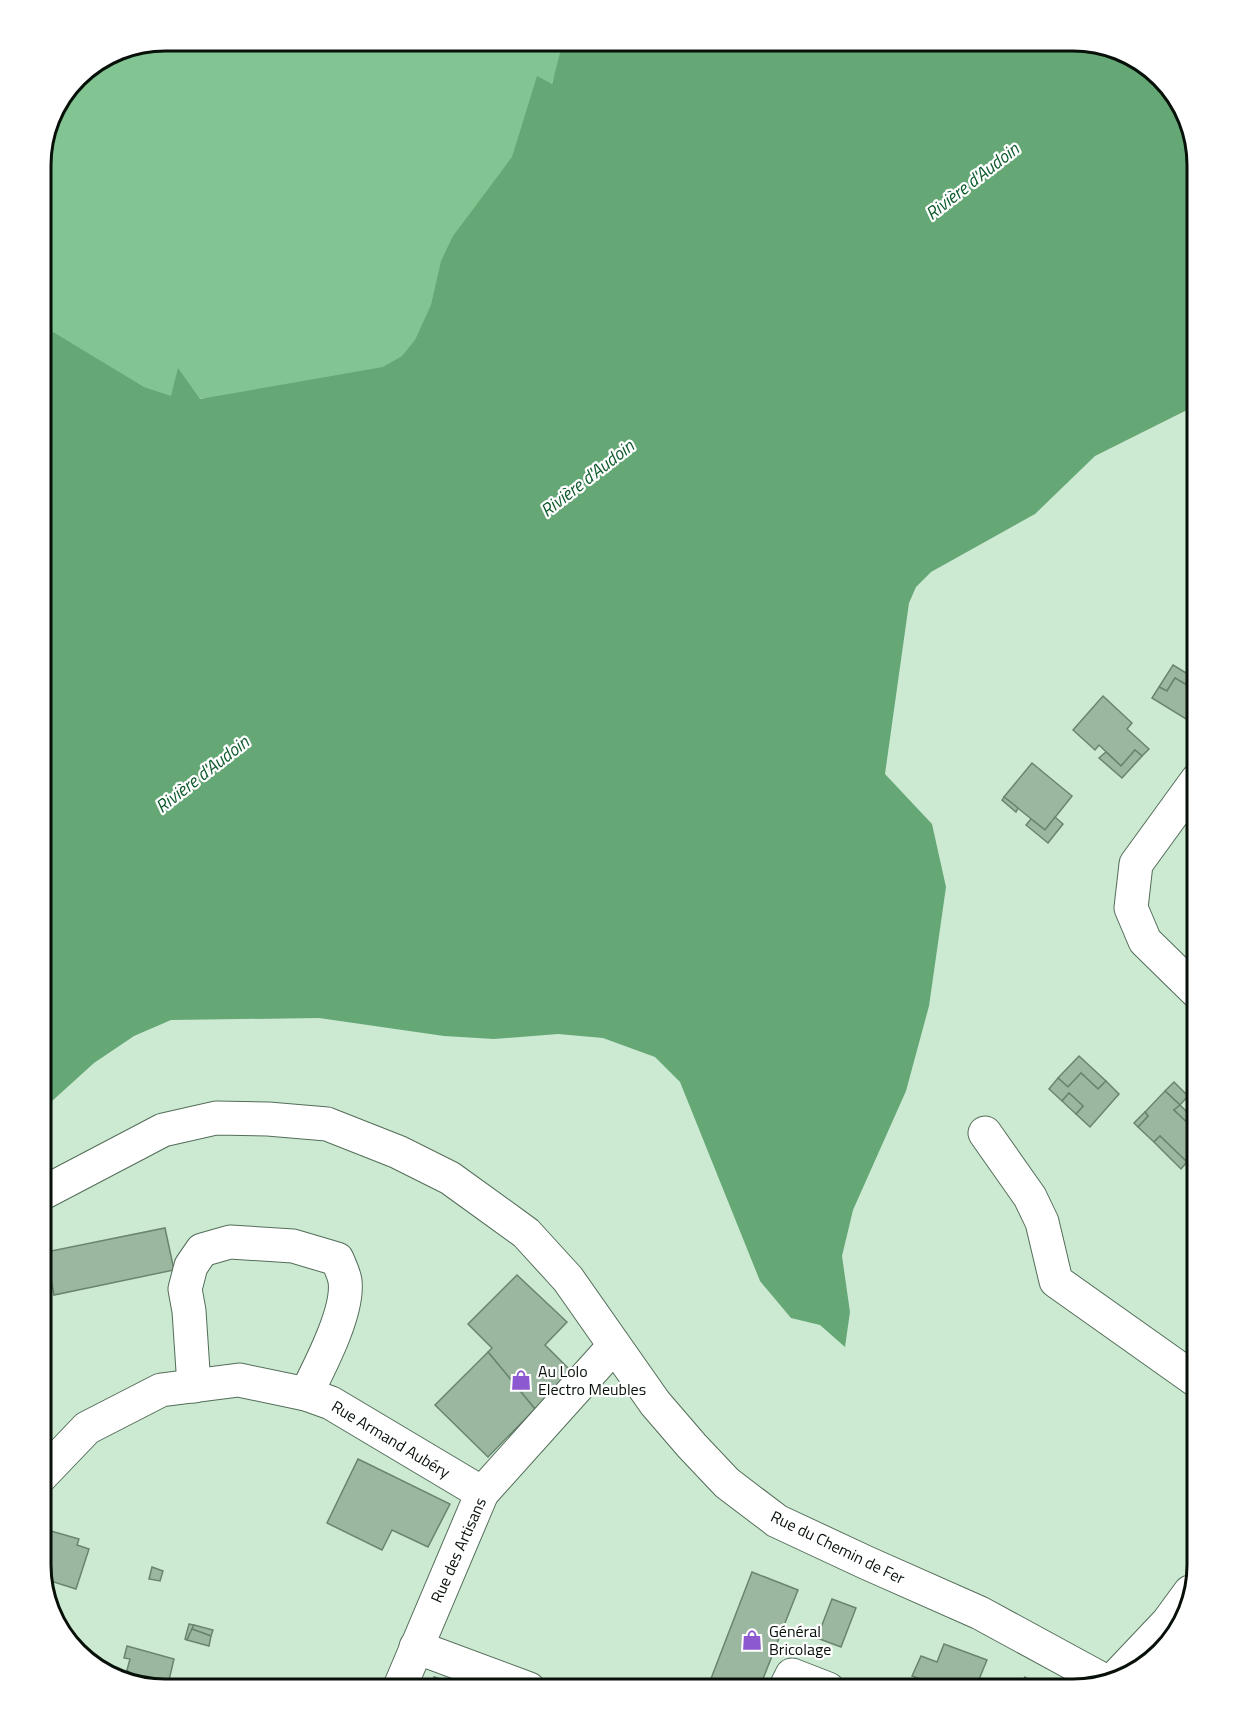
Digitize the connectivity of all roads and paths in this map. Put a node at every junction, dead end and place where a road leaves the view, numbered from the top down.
1 (1187, 794) edge
2 (1187, 983) edge
3 (985, 1133) dead end
4 (51, 1189) edge
5 (614, 1346) junction
6 (1187, 1374) edge
7 (194, 1386) junction
8 (306, 1394) junction
9 (51, 1465) edge
10 (482, 1494) junction
11 (1178, 1608) edge
12 (416, 1647) junction
13 (1127, 1665) edge
14 (1096, 1676) edge
15 (403, 1679) edge
16 (502, 1679) edge

1 - 2 street
3 - 6 street
4 - 5 street, Rue du Chemin de Fer
5 - 10 street, Rue des Artisans
5 - 14 street, Rue du Chemin de Fer
7 - 8 street, Rue Armand Aubéry
7 - 8 street
7 - 9 street, Rue Armand Aubéry
8 - 10 street, Rue Armand Aubéry
10 - 12 street, Rue des Artisans
11 - 13 street
12 - 15 street, Rue des Artisans
12 - 16 street

